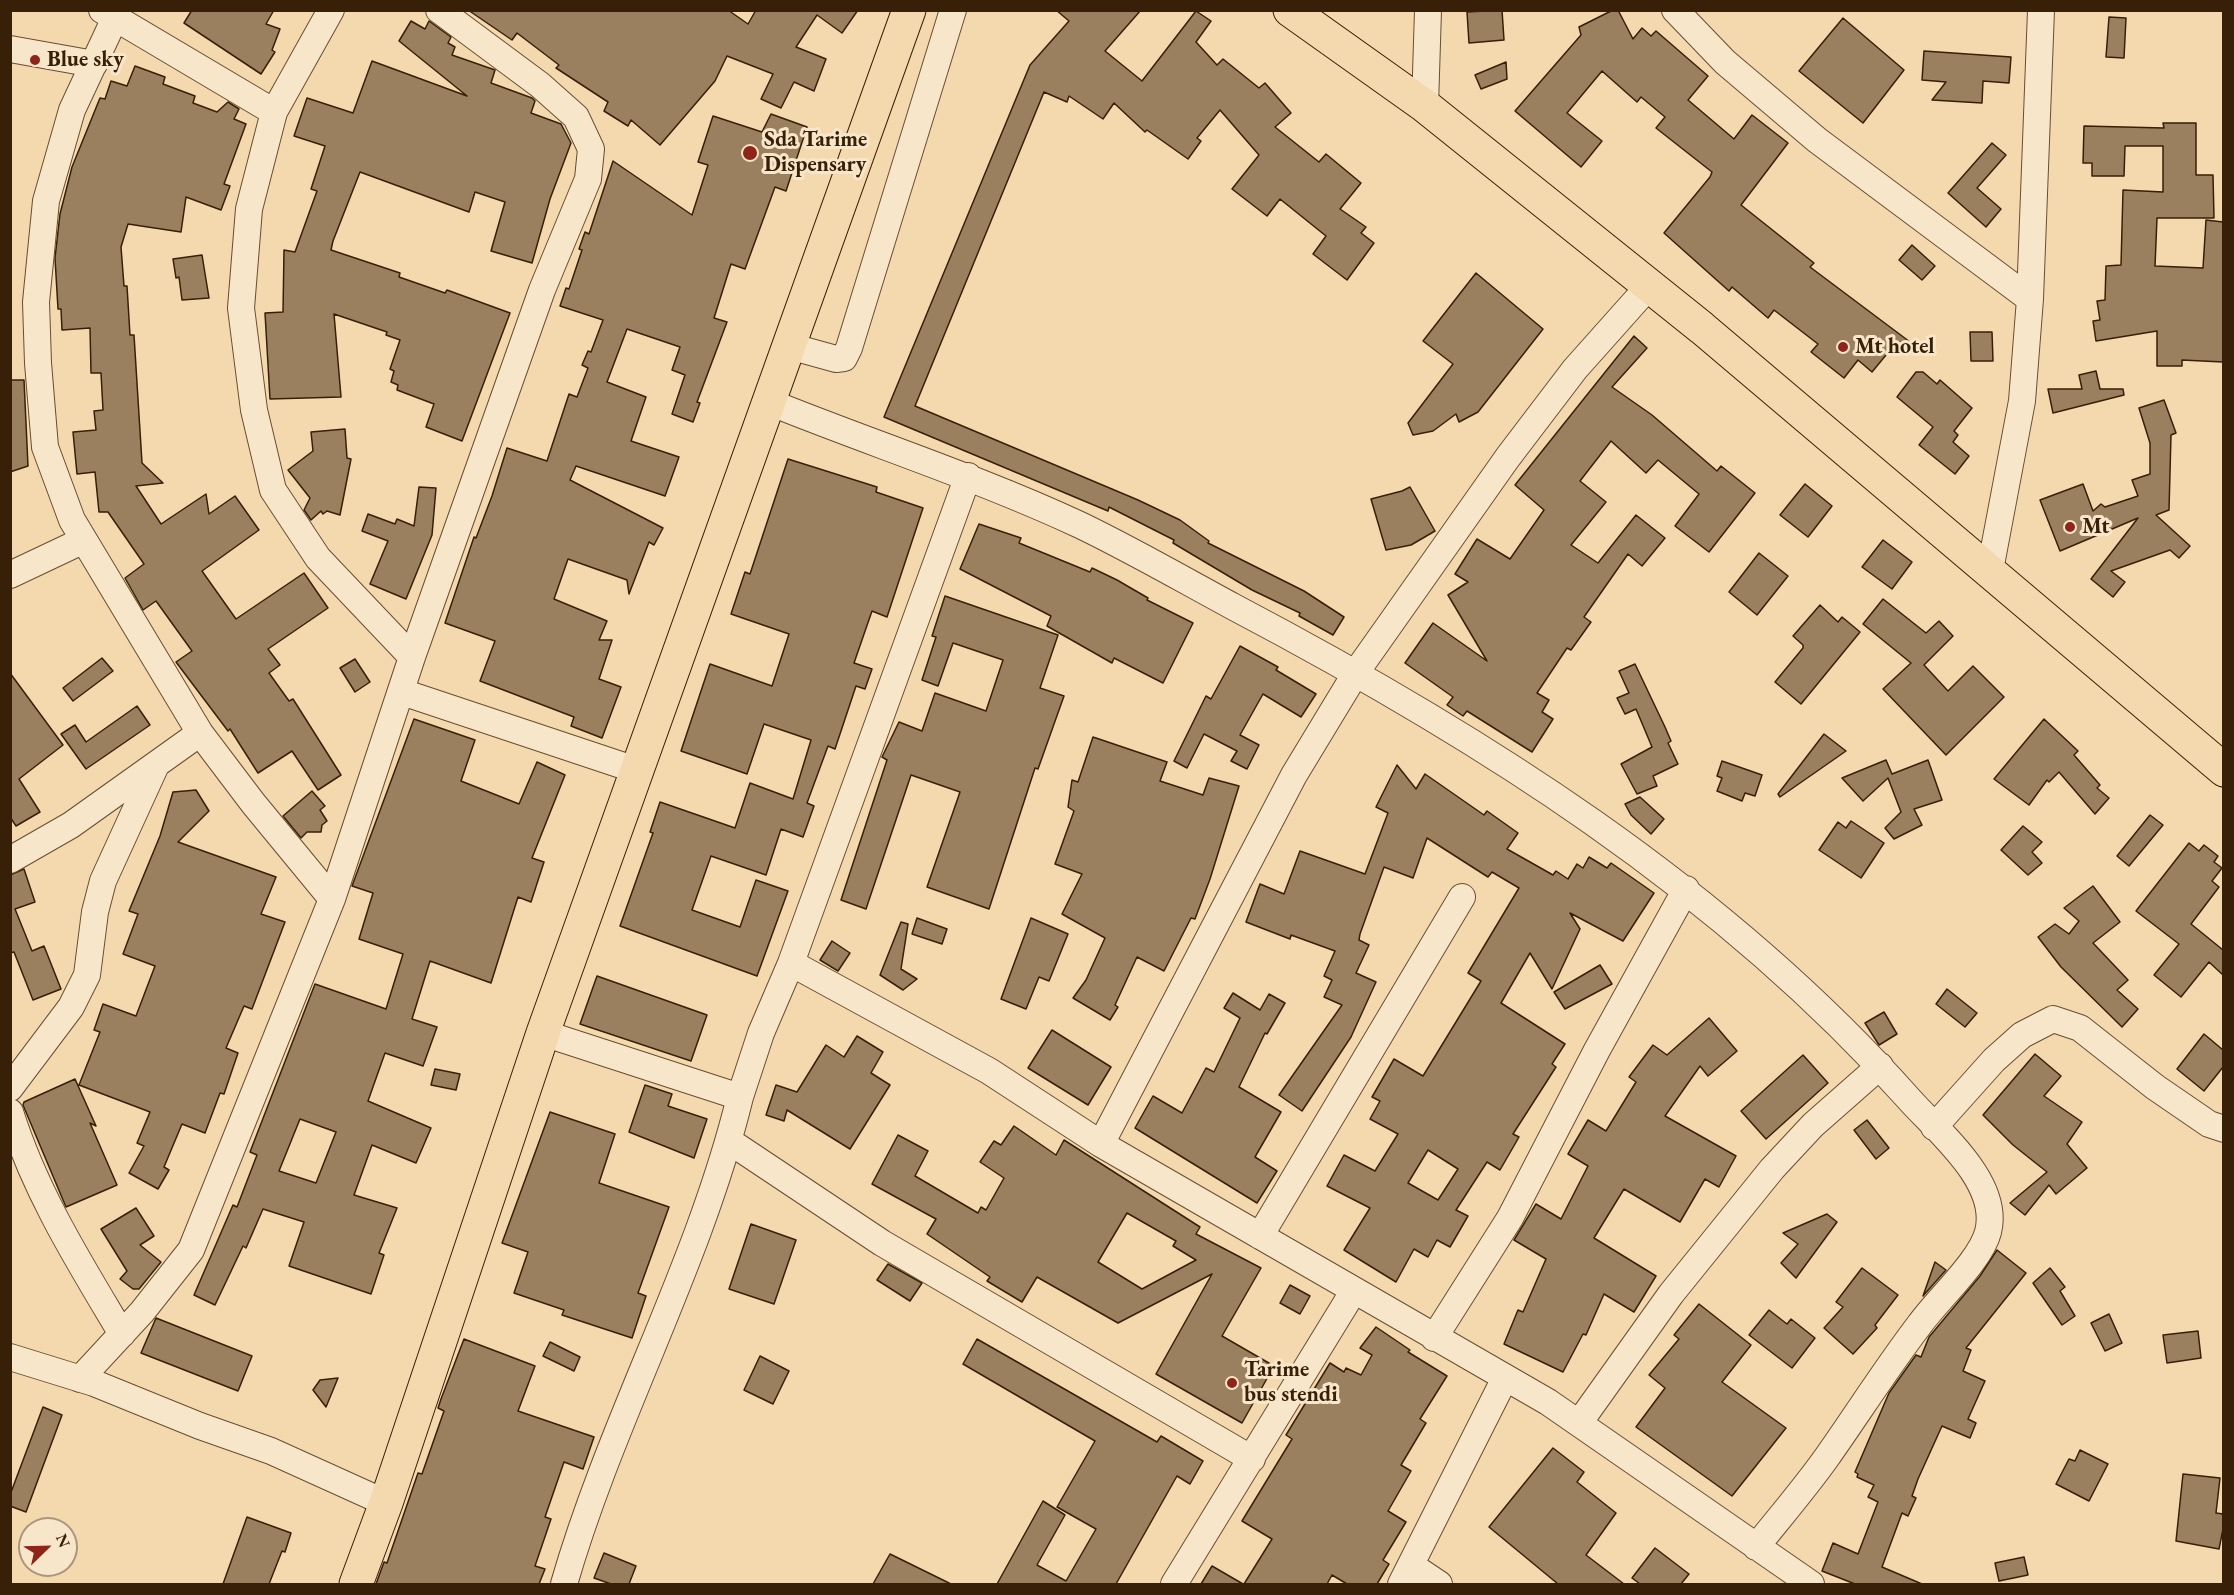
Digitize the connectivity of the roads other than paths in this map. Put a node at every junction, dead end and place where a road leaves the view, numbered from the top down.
1 (331, 10) edge
2 (439, 10) edge
3 (909, 10) edge
4 (953, 10) edge
5 (1290, 10) edge
6 (1428, 10) edge
7 (1675, 10) edge
8 (2041, 10) edge
9 (109, 14) edge
10 (10, 49) edge
11 (94, 64) junction
12 (1425, 106) junction
13 (274, 112) junction
14 (1649, 286) junction
15 (2030, 299) junction
16 (789, 346) junction
17 (769, 402) junction
18 (968, 476) junction
19 (84, 540) junction
20 (1990, 570) junction
21 (10, 575) edge
22 (412, 657) junction
23 (1357, 671) junction
24 (402, 692) junction
25 (200, 733) junction
26 (156, 765) junction
27 (2223, 770) edge
28 (639, 771) junction
29 (10, 860) edge
30 (1686, 889) junction
31 (1462, 897) dead end
32 (332, 899) junction
33 (791, 963) junction
34 (543, 1033) junction
35 (1880, 1066) junction
36 (10, 1088) edge
37 (740, 1097) junction
38 (10, 1112) edge
39 (1934, 1127) junction
40 (2223, 1129) edge
41 (729, 1141) junction
42 (1101, 1144) junction
43 (1260, 1236) junction
44 (1353, 1292) junction
45 (122, 1334) junction
46 (1434, 1338) junction
47 (10, 1358) edge
48 (80, 1378) junction
49 (1506, 1378) junction
50 (1579, 1424) junction
51 (1252, 1459) junction
52 (386, 1503) junction
53 (1756, 1547) junction
54 (1406, 1575) edge
55 (356, 1584) edge
56 (564, 1584) edge
57 (1174, 1584) edge
58 (1439, 1584) edge
59 (1811, 1584) edge

1 - 13 street
2 - 22 street
3 - 16 main road
4 - 16 street
5 - 12 main road
6 - 12 street
7 - 15 street
8 - 15 street
9 - 11 street
9 - 13 street
10 - 11 street
11 - 19 street
12 - 14 main road
13 - 22 street
14 - 20 main road
14 - 23 street
15 - 20 street
16 - 17 main road
17 - 18 street
17 - 28 main road
18 - 23 street
18 - 33 street
19 - 21 street
19 - 25 street
20 - 27 main road
22 - 24 street
23 - 30 street
23 - 42 street
24 - 28 street
24 - 32 street
25 - 26 street
25 - 32 street
26 - 29 street
26 - 36 street
28 - 34 main road
30 - 35 street
30 - 46 street
31 - 43 street
32 - 45 street
33 - 37 street
33 - 42 street
34 - 37 street
34 - 52 main road
35 - 39 street
35 - 50 street
37 - 41 street
38 - 45 street
39 - 40 street
39 - 53 street
41 - 51 street
41 - 56 street
42 - 43 street
43 - 44 street
44 - 46 street
44 - 51 street
45 - 48 street
46 - 49 street
47 - 48 street
48 - 52 street
49 - 50 street
49 - 54 street
50 - 53 street
51 - 57 street
52 - 55 main road
53 - 59 street
54 - 58 street

